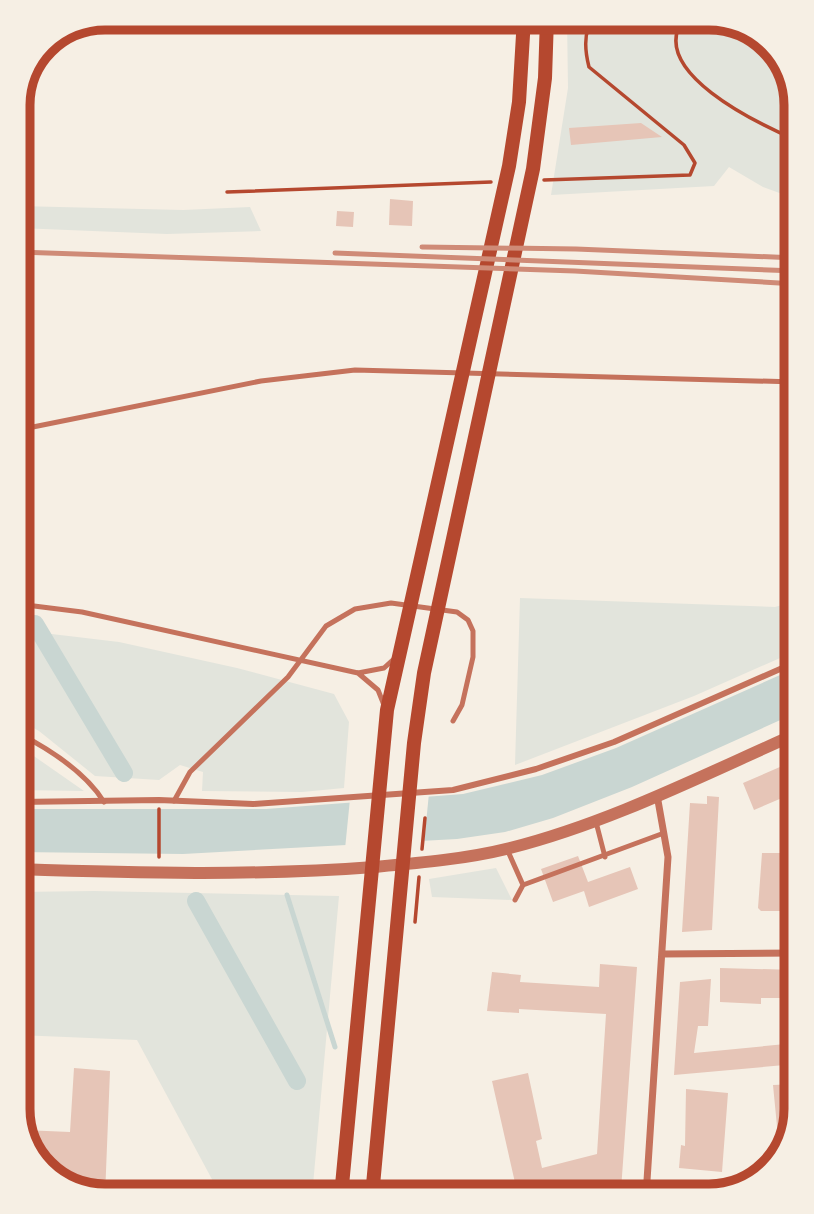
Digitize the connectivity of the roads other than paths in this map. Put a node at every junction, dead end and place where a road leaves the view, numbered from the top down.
1 (523, 30) edge
2 (546, 30) edge
3 (784, 382) edge
4 (30, 428) edge
5 (30, 606) edge
6 (398, 655) junction
7 (784, 667) edge
8 (358, 673) junction
9 (387, 710) junction
10 (453, 721) dead end
11 (30, 739) edge
12 (784, 739) edge
13 (657, 795) junction
14 (174, 801) junction
15 (30, 802) edge
16 (104, 802) junction
17 (596, 821) junction
18 (664, 833) junction
19 (507, 849) junction
20 (605, 857) junction
21 (30, 869) edge
22 (523, 885) junction
23 (514, 900) dead end
24 (784, 953) edge
25 (662, 954) junction
26 (342, 1184) edge
27 (373, 1184) edge
28 (647, 1184) edge

1 - 6 main road
2 - 27 main road
3 - 4 lane
5 - 8 lane
6 - 8 lane
6 - 9 main road
7 - 14 street
8 - 9 lane
9 - 26 main road
10 - 14 lane
11 - 16 lane
12 - 13 street
13 - 17 street
13 - 18 street
14 - 16 street
15 - 16 street
17 - 19 street
17 - 20 lane
18 - 20 lane
18 - 25 street
19 - 21 street
19 - 22 lane
20 - 22 lane
22 - 23 lane
24 - 25 street
25 - 28 street

